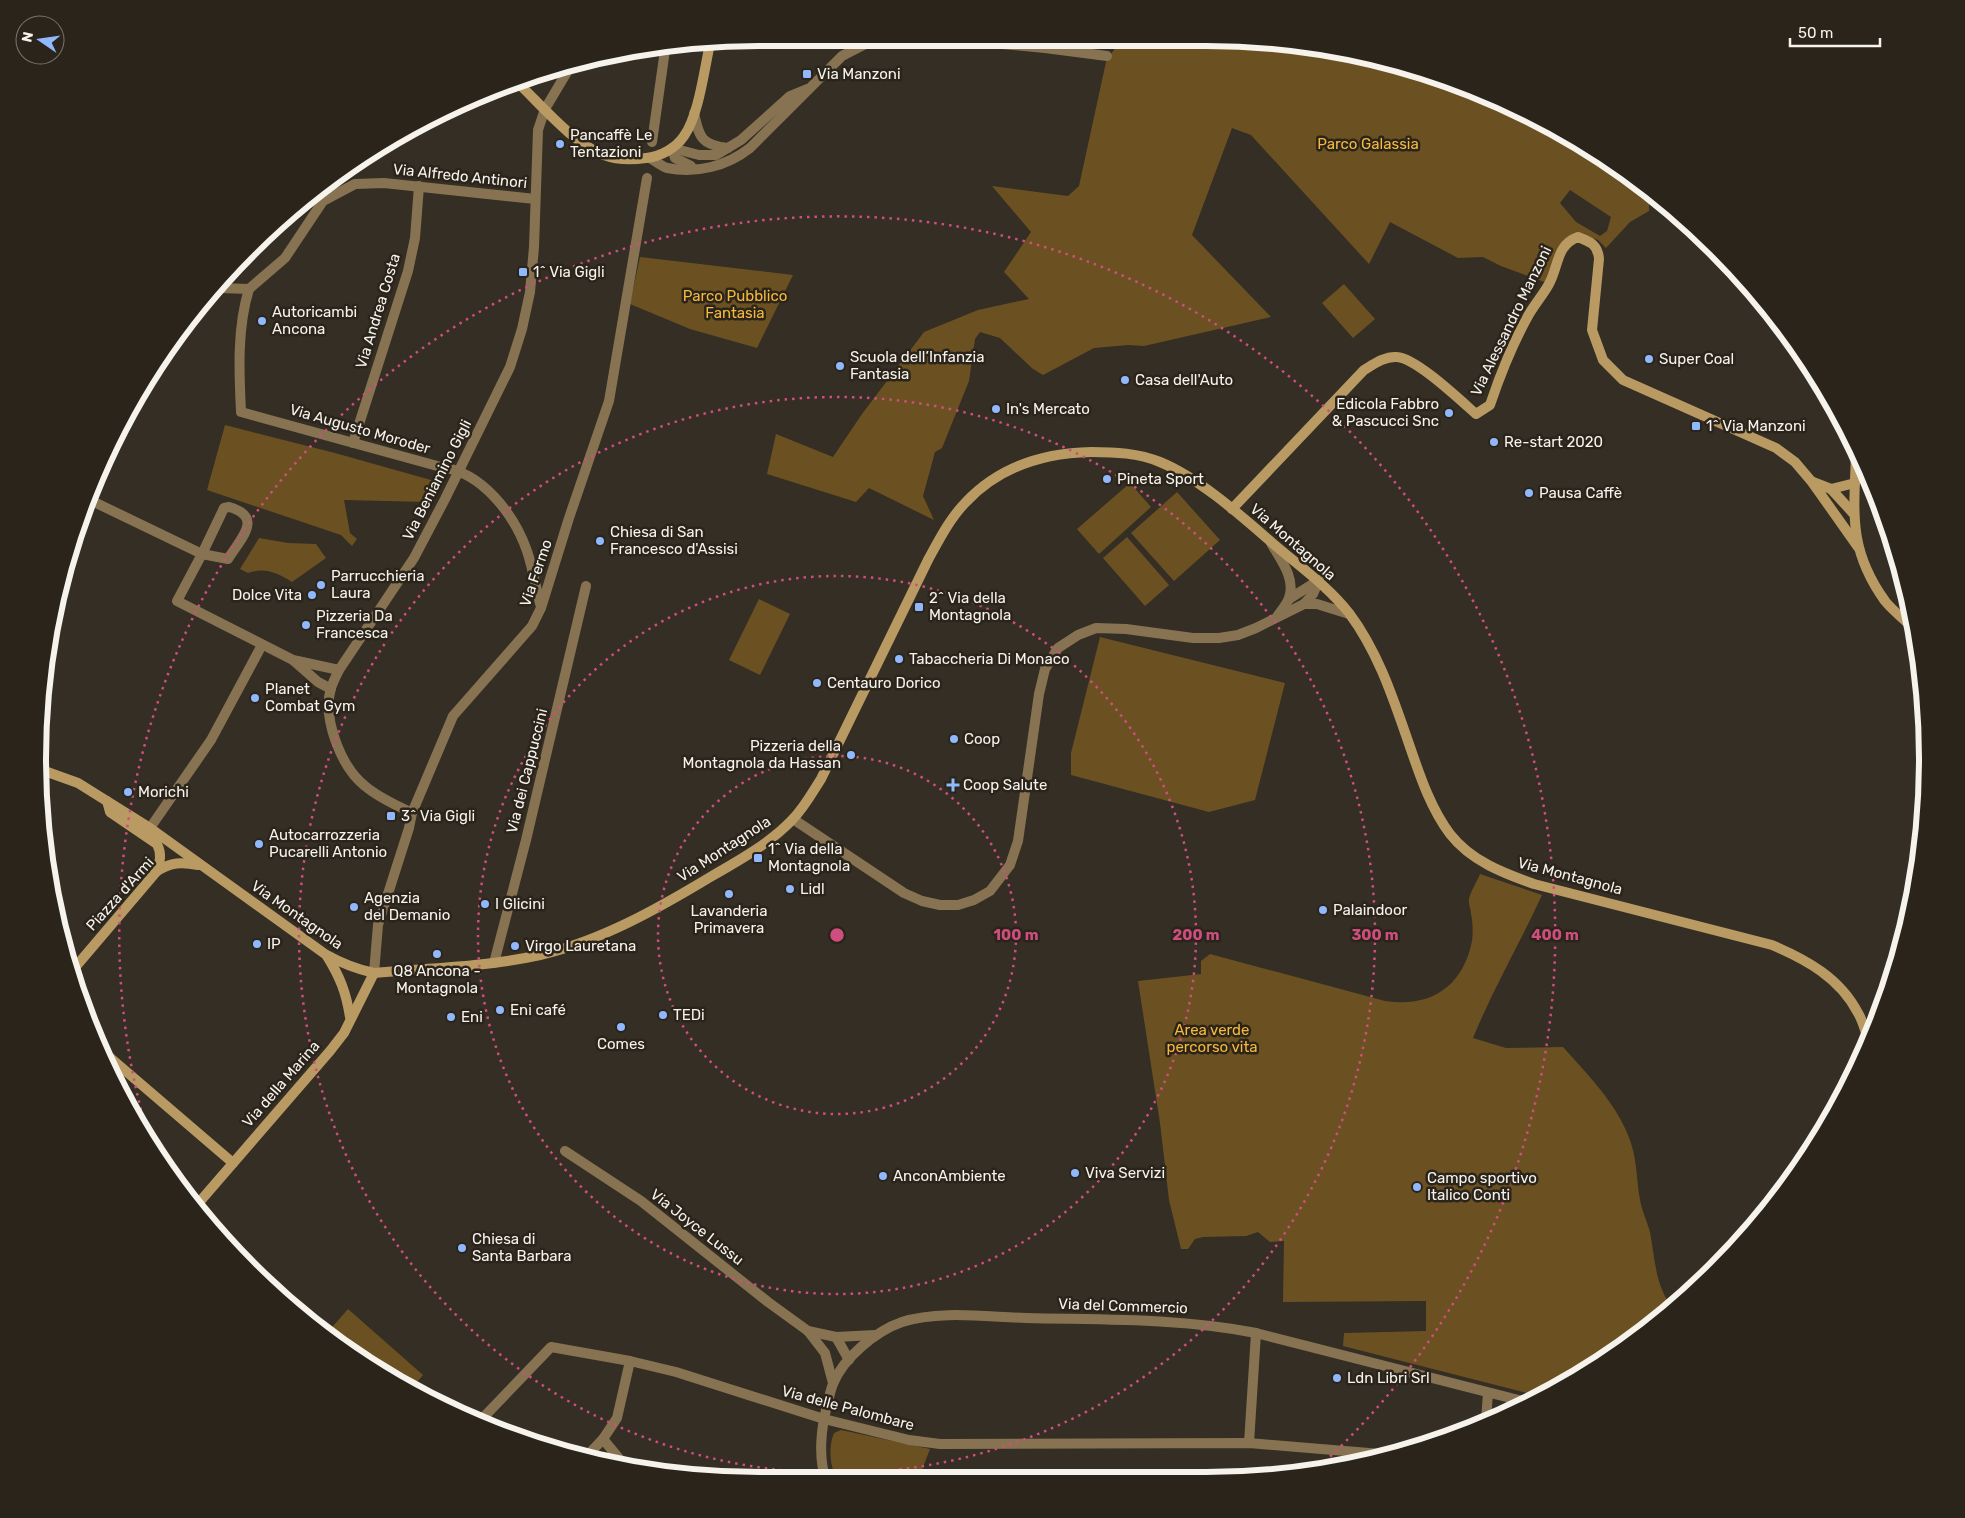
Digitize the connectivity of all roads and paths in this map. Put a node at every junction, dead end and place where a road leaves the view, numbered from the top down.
1 (862, 46) edge
2 (1031, 46) edge
3 (709, 48) edge
4 (664, 52) edge
5 (1107, 56) dead end
6 (566, 73) edge
7 (522, 87) edge
8 (808, 89) junction
9 (546, 109) junction
10 (694, 113) junction
11 (652, 142) dead end
12 (672, 148) junction
13 (728, 148) junction
14 (650, 158) junction
15 (704, 168) junction
16 (647, 178) dead end
17 (420, 186) junction
18 (535, 199) junction
19 (224, 288) edge
20 (249, 289) junction
21 (1476, 414) joint
22 (353, 443) junction
23 (1856, 467) edge
24 (459, 471) junction
25 (1812, 482) junction
26 (1855, 483) junction
27 (1831, 490) junction
28 (95, 502) edge
29 (1232, 509) junction
30 (1832, 510) junction
31 (1853, 513) junction
32 (1269, 541) junction
33 (1858, 547) junction
34 (202, 554) junction
35 (1319, 580) junction
36 (586, 586) dead end
37 (1289, 599) junction
38 (1304, 604) junction
39 (541, 608) junction
40 (1349, 614) junction
41 (1278, 616) junction
42 (1905, 620) edge
43 (262, 645) junction
44 (293, 660) junction
45 (339, 670) junction
46 (331, 689) junction
47 (47, 772) edge
48 (107, 802) junction
49 (412, 813) junction
50 (794, 819) junction
51 (150, 828) junction
52 (202, 866) junction
53 (157, 871) junction
54 (325, 954) junction
55 (494, 962) junction
56 (77, 965) edge
57 (374, 973) junction
58 (350, 1017) junction
59 (1865, 1030) edge
60 (114, 1060) edge
61 (564, 1151) dead end
62 (233, 1162) junction
63 (200, 1201) edge
64 (808, 1331) junction
65 (1256, 1333) junction
66 (875, 1335) junction
67 (836, 1337) junction
68 (825, 1353) junction
69 (849, 1360) junction
70 (630, 1361) junction
71 (834, 1383) junction
72 (1488, 1394) junction
73 (1517, 1400) edge
74 (1486, 1414) edge
75 (484, 1416) edge
76 (824, 1419) junction
77 (603, 1439) junction
78 (1249, 1443) junction
79 (592, 1451) edge
80 (1366, 1453) edge
81 (618, 1458) edge
82 (824, 1472) edge

1 - 8 street
2 - 5 street
3 - 10 main road
4 - 11 street
6 - 9 street, Via Beniamino Gigli
7 - 9 main road
8 - 13 street
8 - 15 street
9 - 14 main road
9 - 18 street, Via Beniamino Gigli
10 - 12 main road
10 - 13 street
12 - 13 street
12 - 14 main road
12 - 15 street
14 - 15 street
16 - 39 street, Via Fermo
17 - 18 street, Via Alfredo Antinori
17 - 20 street, Via Alfredo Antinori
17 - 22 street, Via Andrea Costa
18 - 24 street, Via Beniamino Gigli
19 - 20 street
20 - 22 street, Via Augusto Moroder
21 - 25 main road, Via Alessandro Manzoni
21 - 29 main road, Via Montagnola
22 - 24 street, Via Augusto Moroder
23 - 26 main road
24 - 39 street, Via Augusto Moroder
24 - 45 street, Via Beniamino Gigli
25 - 27 main road, Via Alessandro Manzoni
25 - 30 main road, Via Alessandro Manzoni
26 - 27 main road
26 - 31 main road
27 - 31 main road, Via Alessandro Manzoni
28 - 34 street
29 - 32 main road, Via Montagnola
29 - 50 main road, Via Montagnola
30 - 31 main road
30 - 33 main road, Via Alessandro Manzoni
31 - 33 main road, Via Alessandro Manzoni
32 - 35 main road, Via Montagnola
32 - 37 street
33 - 42 main road, Via Alessandro Manzoni
34 - 34 street
34 - 43 street
35 - 37 street
35 - 38 street
35 - 40 main road, Via Montagnola
36 - 55 street, Via dei Cappuccini
37 - 41 street
38 - 40 street
38 - 41 street
39 - 49 street, Via Fermo
40 - 59 main road, Via Montagnola
41 - 50 street
43 - 44 street
43 - 51 street
44 - 45 street
44 - 46 street
45 - 46 street, Via Beniamino Gigli
46 - 49 street, Via Beniamino Gigli
47 - 48 main road, Via Montagnola
48 - 51 main road, Via Montagnola
48 - 53 main road, Via Montagnola
49 - 57 street, Via Fermo
50 - 55 main road, Via Montagnola
51 - 52 main road, Via Montagnola
52 - 53 main road, Piazza d'Armi
52 - 54 main road, Via Montagnola
53 - 56 main road, Piazza d'Armi
54 - 57 main road, Via Montagnola
54 - 58 main road
55 - 57 main road, Via Montagnola
57 - 58 main road, Via della Marina
58 - 62 main road, Via della Marina
60 - 62 main road
61 - 64 street, Via Joyce Lussu
62 - 63 main road, Via della Marina
64 - 67 street, Via Joyce Lussu
64 - 68 street, Via Joyce Lussu
65 - 66 street, Via del Commercio
65 - 72 street, Via del Commercio
65 - 78 street
66 - 67 street, Via Joyce Lussu
66 - 69 street, Via del Commercio
67 - 69 street
68 - 69 street
68 - 71 street, Via Joyce Lussu
69 - 71 street, Via del Commercio
70 - 75 street, Via delle Palombare
70 - 76 street, Via delle Palombare
70 - 77 street
71 - 76 street, Via del Commercio
72 - 73 street, Via del Commercio
72 - 74 street
76 - 78 street, Via delle Palombare
76 - 82 street, Via del Commercio
77 - 79 street
77 - 81 street
78 - 80 street, Via delle Palombare

